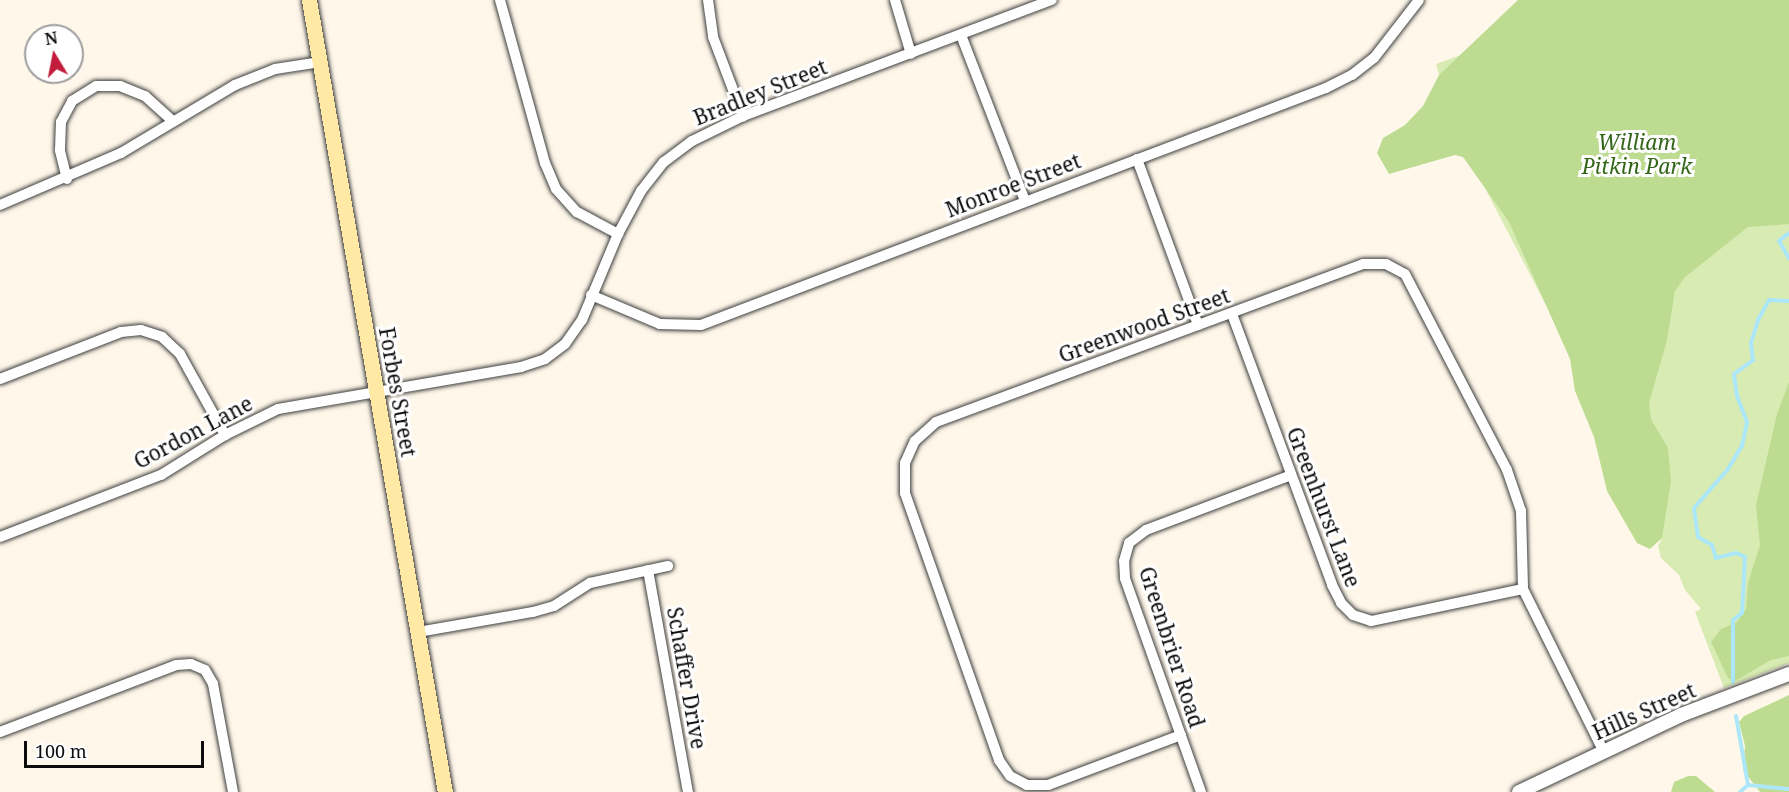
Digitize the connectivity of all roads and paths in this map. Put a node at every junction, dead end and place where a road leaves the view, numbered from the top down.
1 (309, 0) edge
2 (500, 0) edge
3 (708, 0) edge
4 (895, 0) edge
5 (1052, 0) edge
6 (1419, 0) edge
7 (961, 35) junction
8 (911, 54) junction
9 (320, 62) junction
10 (743, 116) junction
11 (173, 121) junction
12 (1137, 159) junction
13 (67, 179) junction
14 (1025, 201) junction
15 (0, 204) edge
16 (618, 234) junction
17 (591, 295) junction
18 (1232, 314) junction
19 (1198, 325) junction
20 (0, 379) edge
21 (376, 391) junction
22 (225, 435) junction
23 (1289, 476) junction
24 (0, 537) edge
25 (668, 566) dead end
26 (648, 570) junction
27 (1523, 589) junction
28 (418, 632) junction
29 (1789, 674) edge
30 (0, 732) edge
31 (1181, 735) junction
32 (1604, 752) junction
33 (233, 792) edge
34 (444, 792) edge
35 (688, 792) edge
36 (1201, 792) edge
37 (1519, 792) edge

1 - 9 main road, Forbes Street
2 - 16 street
3 - 10 street
4 - 8 street
5 - 7 street, Bradley Street
6 - 12 street, Monroe Street
7 - 8 street, Bradley Street
7 - 14 street
8 - 10 street, Bradley Street
9 - 11 street
9 - 21 main road, Forbes Street
10 - 16 street, Bradley Street
11 - 13 street
11 - 13 street
12 - 14 street, Monroe Street
12 - 19 street
13 - 15 street
14 - 17 street, Monroe Street
16 - 17 street, Bradley Street
17 - 21 street, Bradley Street
18 - 19 street, Greenwood Street
18 - 23 street, Greenhurst Lane
18 - 27 street, Greenwood Street
19 - 31 street, Greenwood Street
20 - 22 street
21 - 22 street, Gordon Lane
21 - 28 main road, Forbes Street
22 - 24 street, Gordon Lane
23 - 27 street, Greenhurst Lane
23 - 31 street, Greenbrier Road
25 - 26 street
26 - 28 street
26 - 35 street, Schaffer Drive
27 - 32 street, Greenwood Street
28 - 34 main road, Forbes Street
29 - 32 street, Hills Street
30 - 33 street
31 - 36 street, Greenbrier Road
32 - 37 street, Hills Street

